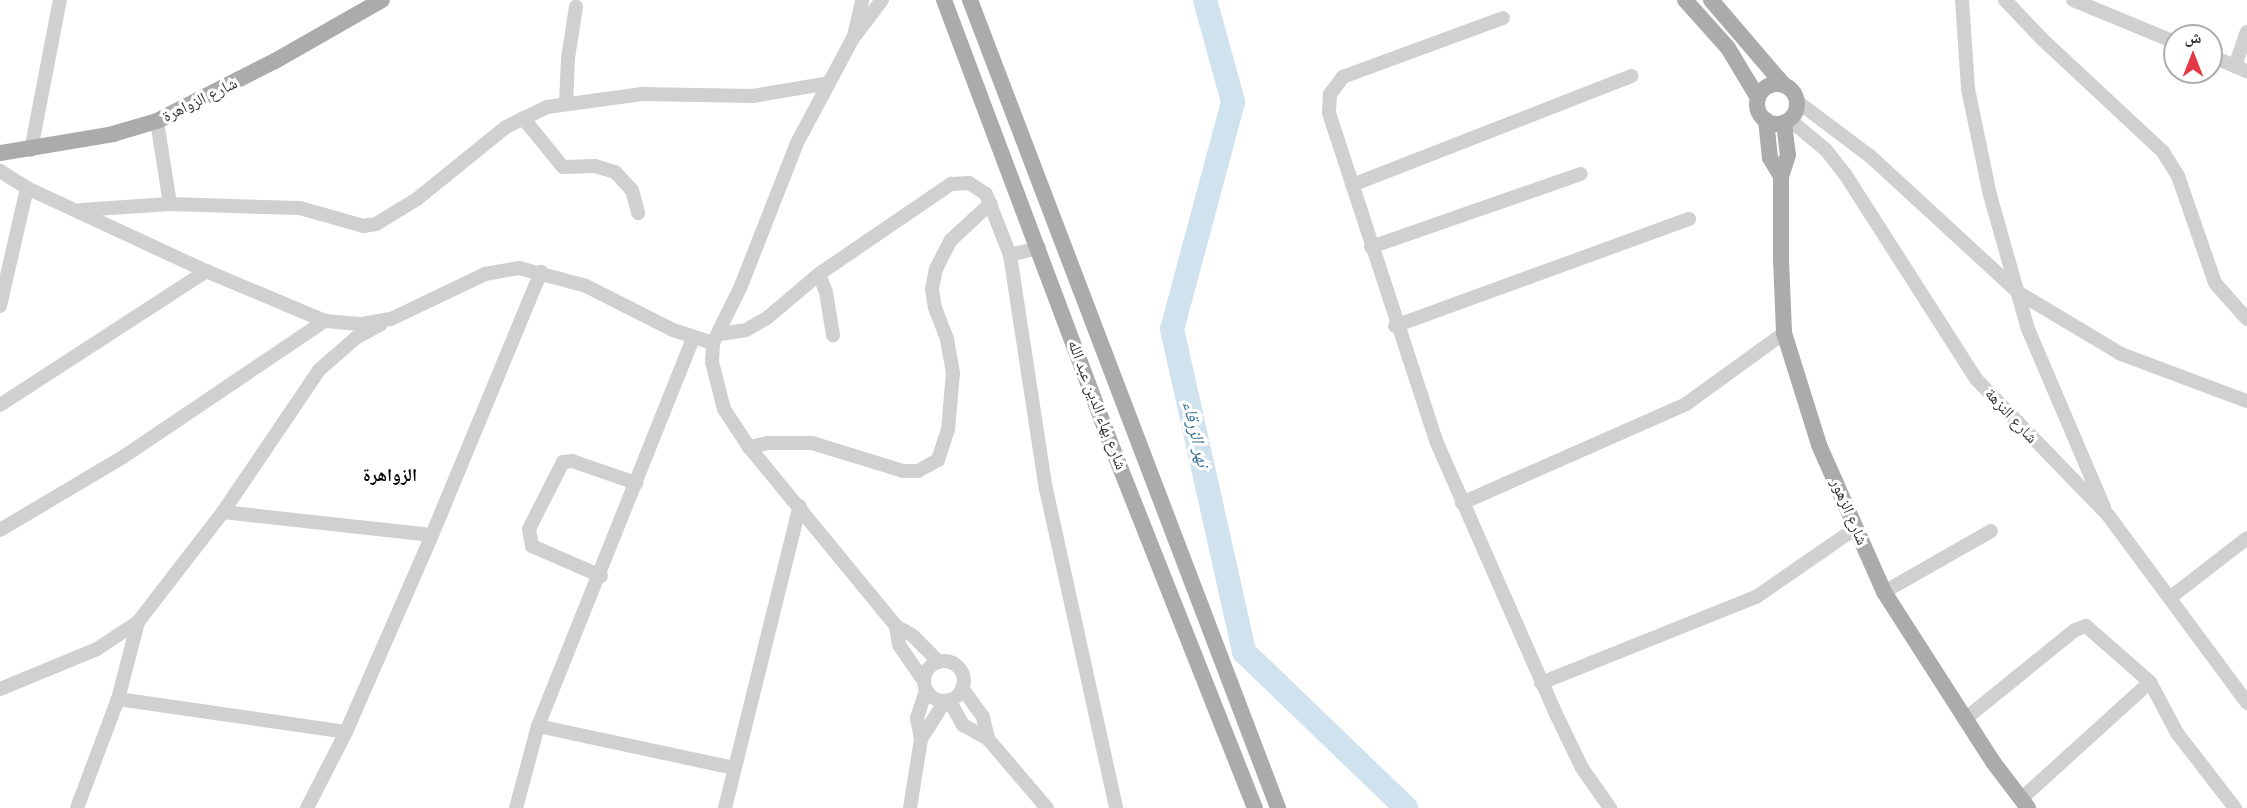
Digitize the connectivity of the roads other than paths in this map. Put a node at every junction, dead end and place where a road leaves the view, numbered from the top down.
1 (60, 0) edge
2 (382, 0) edge
3 (862, 0) edge
4 (882, 0) edge
5 (944, 0) edge
6 (1685, 0) edge
7 (1711, 0) edge
8 (1962, 0) edge
9 (2005, 0) edge
10 (2073, 0) edge
11 (974, 4) edge
12 (576, 7) dead end
13 (1503, 18) dead end
14 (2247, 32) edge
15 (2163, 37) edge
16 (853, 38) junction
17 (2223, 61) edge
18 (2241, 69) edge
19 (1631, 76) dead end
20 (829, 83) junction
21 (1783, 84) junction
22 (1758, 98) junction
23 (1798, 102) junction
24 (566, 104) junction
25 (523, 118) junction
26 (1766, 120) junction
27 (157, 121) junction
28 (1787, 121) junction
29 (31, 150) junction
30 (0, 153) edge
31 (0, 171) edge
32 (1581, 174) dead end
33 (1781, 176) junction
34 (1352, 185) junction
35 (27, 188) junction
36 (991, 203) junction
37 (170, 204) junction
38 (81, 210) junction
39 (638, 213) dead end
40 (1689, 219) dead end
41 (1371, 247) junction
42 (1039, 248) junction
43 (1010, 255) junction
44 (206, 271) junction
45 (541, 272) junction
46 (819, 274) junction
47 (2019, 293) junction
48 (0, 306) edge
49 (391, 319) junction
50 (2247, 319) edge
51 (325, 321) junction
52 (1395, 326) junction
53 (1784, 333) junction
54 (832, 335) dead end
55 (693, 339) junction
56 (716, 339) junction
57 (2247, 401) edge
58 (0, 405) edge
59 (749, 447) junction
60 (636, 483) junction
61 (1462, 503) junction
62 (800, 506) junction
63 (223, 512) junction
64 (2108, 515) junction
65 (1856, 528) junction
66 (0, 530) edge
67 (1992, 531) dead end
68 (432, 535) junction
69 (2247, 538) edge
70 (601, 576) junction
71 (1884, 592) junction
72 (2171, 597) junction
73 (138, 622) junction
74 (896, 626) junction
75 (939, 662) junction
76 (2150, 682) junction
77 (1541, 683) junction
78 (925, 686) junction
79 (962, 688) junction
80 (0, 689) edge
81 (118, 699) junction
82 (947, 701) junction
83 (2247, 703) edge
84 (1965, 719) junction
85 (538, 726) junction
86 (345, 732) junction
87 (921, 739) junction
88 (988, 739) junction
89 (734, 768) junction
90 (2025, 804) edge
91 (77, 808) edge
92 (307, 808) edge
93 (516, 808) edge
94 (725, 808) edge
95 (910, 808) edge
96 (1047, 808) edge
97 (1116, 808) edge
98 (1255, 808) edge
99 (1278, 808) edge
100 (1610, 808) edge
101 (2235, 808) edge

1 - 29 street
2 - 27 main road, شارع الزواهرة
3 - 16 street
4 - 16 street
5 - 42 main road, شارع بهاء الدين عبد الله
6 - 22 main road
7 - 21 main road
8 - 47 street
9 - 50 street
10 - 15 street
11 - 99 main road, شارع بهاء الدين عبد الله
12 - 24 street
13 - 34 street
14 - 18 street
16 - 20 street
17 - 18 street
19 - 34 street
20 - 24 street
20 - 56 street
21 - 22 main road
21 - 23 main road
22 - 26 main road
23 - 28 main road
23 - 47 street
24 - 25 street
25 - 37 street
25 - 39 street
26 - 28 main road
26 - 33 main road, شارع الزهور
27 - 29 main road, شارع الزواهرة
27 - 37 street
28 - 33 main road, شارع الزهور
28 - 64 street, شارع النزهة
29 - 30 main road, شارع الزواهرة
31 - 35 street
32 - 41 street
33 - 53 main road, شارع الزهور
34 - 41 street
35 - 38 street
35 - 48 street
36 - 43 street
36 - 46 street
36 - 59 street
37 - 38 street
38 - 44 street
40 - 52 street
41 - 52 street
42 - 43 street
42 - 98 main road, شارع بهاء الدين عبد الله
43 - 97 street
44 - 51 street
44 - 58 street
45 - 49 street
45 - 55 street
45 - 68 street
46 - 54 street
46 - 56 street
47 - 57 street
47 - 64 street
49 - 51 street
49 - 63 street
51 - 66 street
52 - 61 street
53 - 61 street
53 - 65 main road, شارع الزهور
55 - 56 street
55 - 60 street
56 - 59 street
59 - 62 street
60 - 70 street
60 - 70 street
61 - 77 street
62 - 74 street
62 - 89 street
63 - 68 street
63 - 73 street
64 - 72 street, شارع النزهة
65 - 71 main road, شارع الزهور
65 - 77 street
67 - 71 street
68 - 86 street
69 - 72 street
70 - 85 street
71 - 84 main road, شارع الزهور
72 - 83 street, شارع النزهة
73 - 80 street
73 - 81 street
74 - 75 street
74 - 78 street
75 - 78 street
75 - 79 street
76 - 84 street
76 - 90 street
76 - 101 street
77 - 100 street
78 - 82 street
78 - 87 street
79 - 82 street
79 - 88 street
81 - 86 street
81 - 91 street
82 - 87 street
82 - 88 street
84 - 90 main road, شارع الزهور
85 - 89 street
85 - 93 street
86 - 92 street
87 - 95 street
88 - 96 street
89 - 94 street

